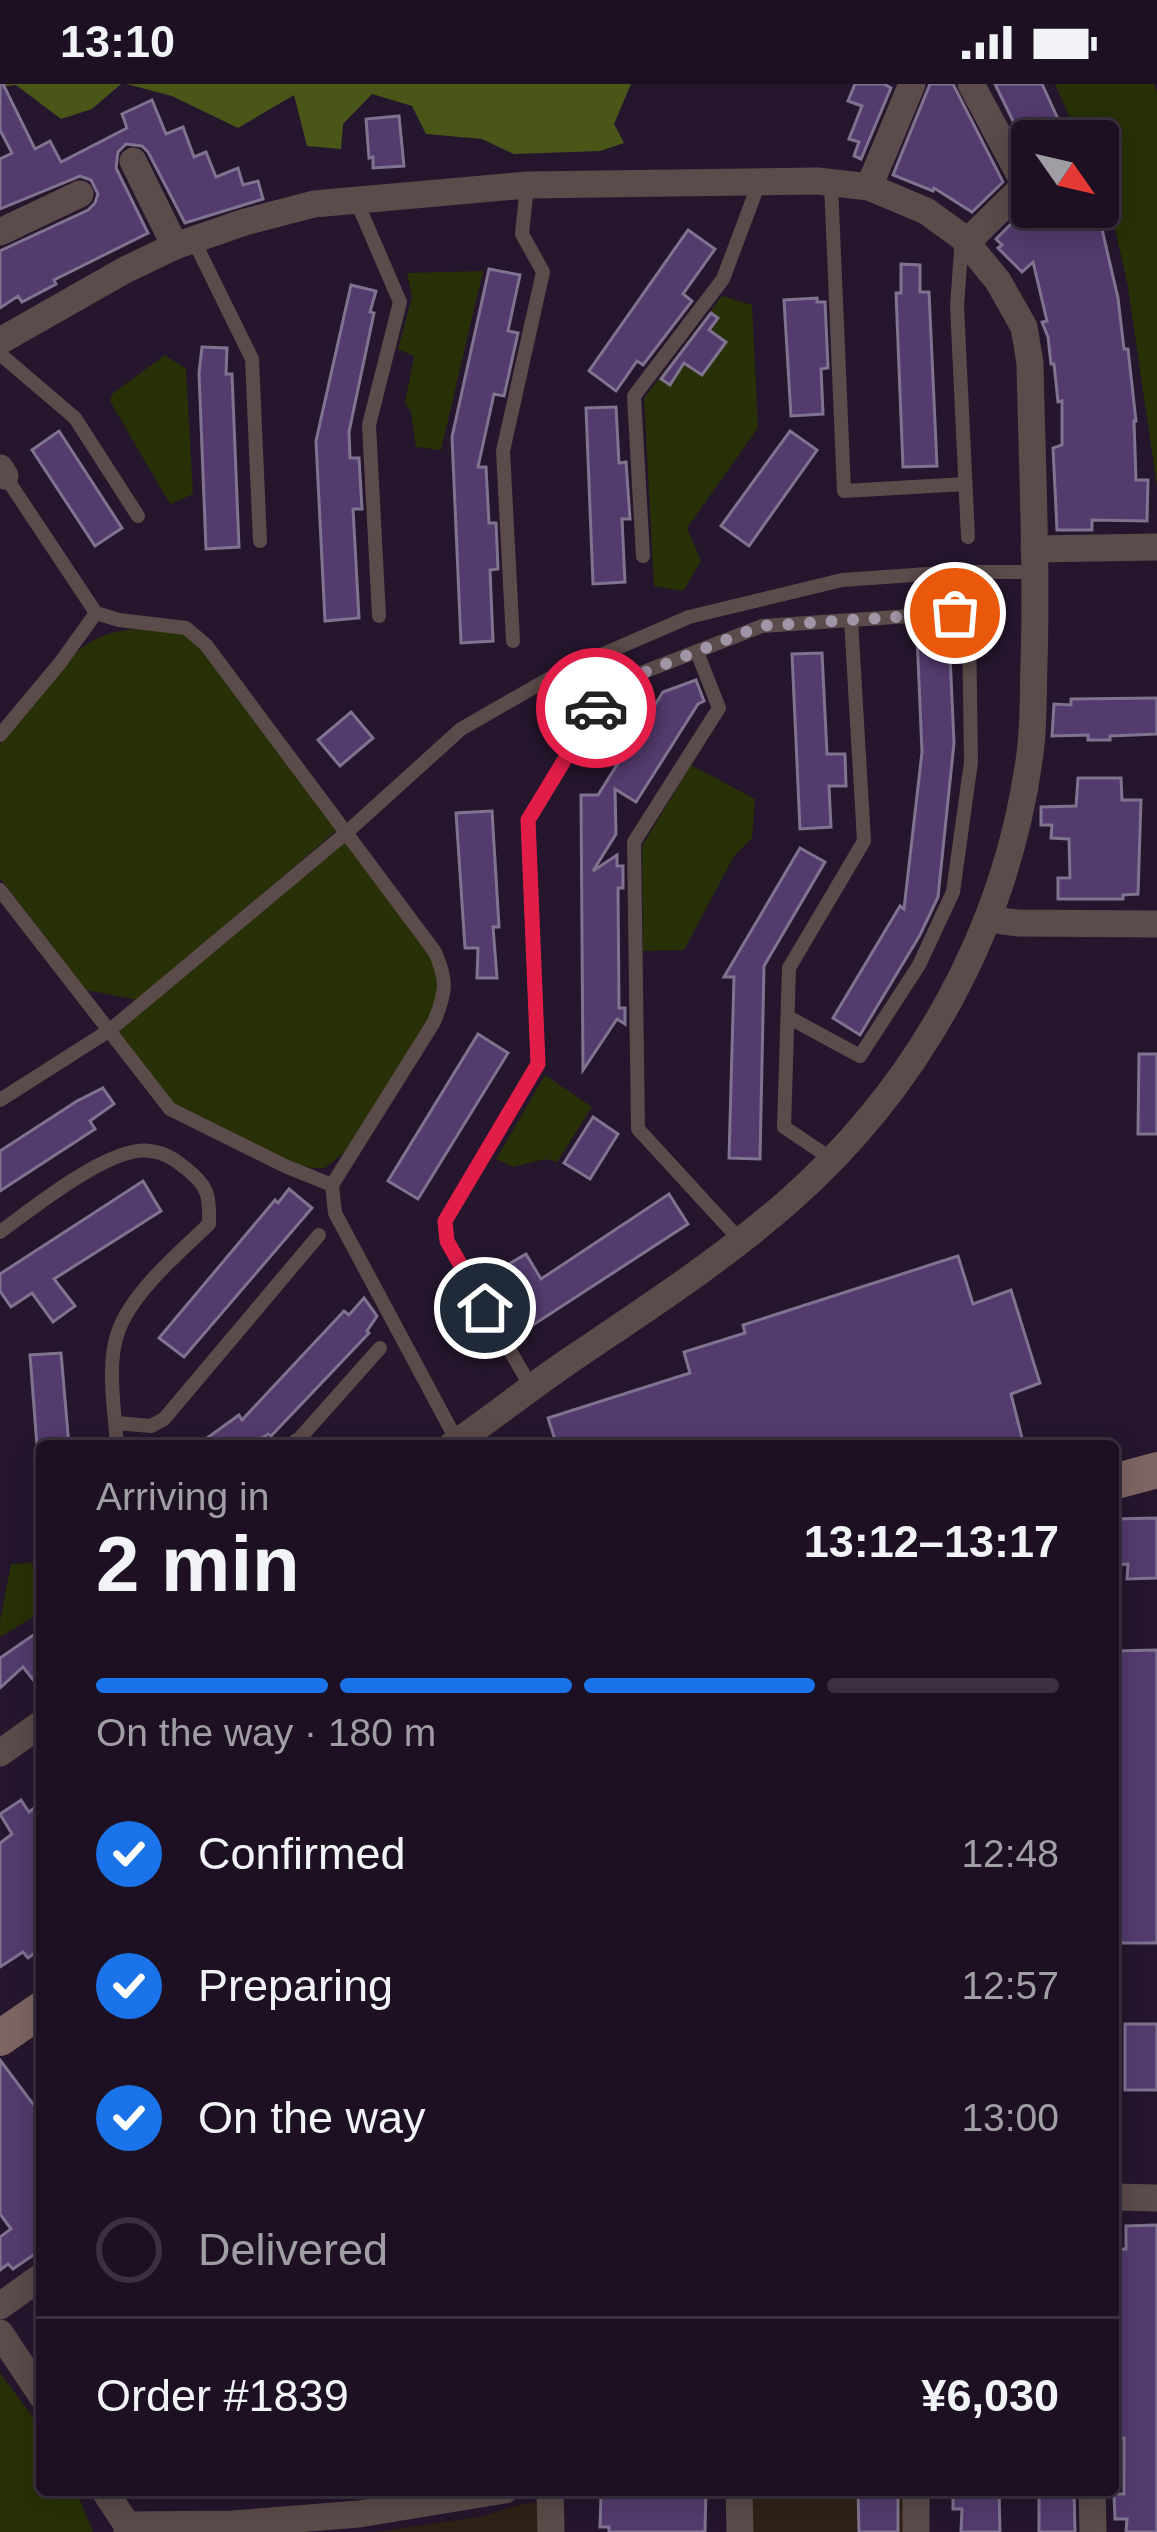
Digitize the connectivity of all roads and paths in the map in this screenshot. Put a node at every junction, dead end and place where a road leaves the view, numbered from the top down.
1 (912, 84) edge
2 (971, 84) edge
3 (134, 160) dead end
4 (760, 181) junction
5 (831, 183) junction
6 (527, 185) junction
7 (869, 187) junction
8 (80, 194) dead end
9 (356, 200) junction
10 (0, 232) edge
11 (964, 240) junction
12 (184, 242) junction
13 (0, 341) edge
14 (0, 355) edge
15 (2, 472) edge
16 (965, 484) junction
17 (137, 516) dead end
18 (968, 537) dead end
19 (260, 541) dead end
20 (1157, 547) edge
21 (643, 556) dead end
22 (1034, 560) junction
23 (96, 613) junction
24 (379, 616) dead end
25 (851, 620) junction
26 (513, 641) dead end
27 (697, 652) junction
28 (0, 735) edge
29 (346, 833) junction
30 (0, 890) edge
31 (988, 919) junction
32 (1157, 924) edge
33 (788, 1018) junction
34 (110, 1030) junction
35 (0, 1100) edge
36 (833, 1160) junction
37 (332, 1185) junction
38 (0, 1232) edge
39 (319, 1235) dead end
40 (740, 1240) junction
41 (380, 1348) dead end
42 (531, 1387) junction
43 (116, 1423) junction
44 (117, 1440) edge
45 (297, 1440) edge
46 (453, 1440) edge
47 (462, 1440) edge
48 (1157, 1470) edge
49 (1119, 1480) edge
50 (36, 1727) edge
51 (0, 1753) edge
52 (36, 2013) edge
53 (0, 2038) edge
54 (1119, 2197) edge
55 (1157, 2198) edge
56 (36, 2280) edge
57 (0, 2306) edge
58 (0, 2333) edge
59 (36, 2387) edge
60 (108, 2496) edge
61 (346, 2496) edge
62 (468, 2496) edge
63 (550, 2496) edge
64 (740, 2496) edge
65 (916, 2496) edge
66 (1092, 2496) edge
67 (359, 2514) junction
68 (127, 2528) edge
69 (551, 2532) edge
70 (740, 2532) edge
71 (916, 2532) edge
72 (1093, 2532) edge

1 - 7 street
2 - 11 street
3 - 12 street
4 - 5 street
4 - 6 street
4 - 21 lane
5 - 7 street
5 - 16 lane
6 - 9 street
6 - 26 lane
7 - 11 street
8 - 10 street
9 - 12 street
9 - 24 lane
11 - 16 lane
11 - 22 street
12 - 13 street
12 - 19 lane
14 - 17 lane
15 - 23 lane
16 - 18 lane
20 - 22 street
22 - 29 lane
22 - 31 street
23 - 28 lane
23 - 29 lane
25 - 27 lane
25 - 33 lane
25 - 33 lane
27 - 40 lane
27 - 42 lane
29 - 34 lane
29 - 37 lane
30 - 34 lane
31 - 32 street
31 - 36 street
33 - 36 lane
34 - 35 lane
34 - 37 lane
36 - 40 street
37 - 46 lane
38 - 43 lane
39 - 43 lane
40 - 42 street
41 - 45 lane
42 - 47 street
43 - 44 lane
48 - 49 street
50 - 51 street
52 - 53 street
54 - 55 street
56 - 57 street
58 - 59 street
60 - 68 street
61 - 67 street
62 - 67 street
63 - 69 street
64 - 70 street
65 - 71 street
66 - 72 street
67 - 68 street

